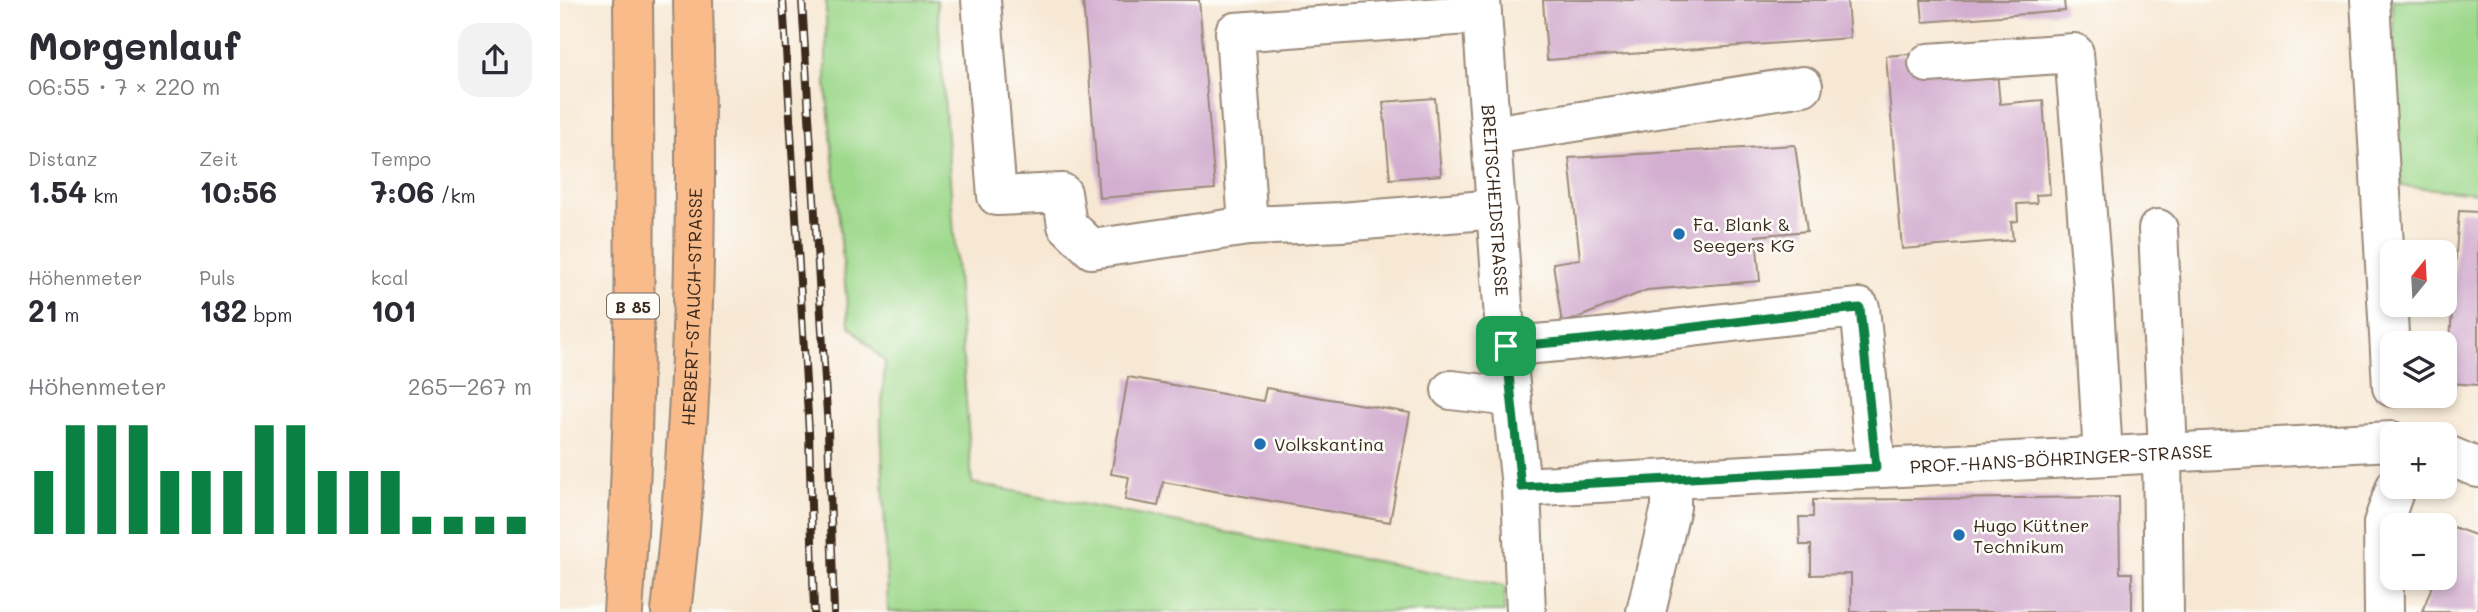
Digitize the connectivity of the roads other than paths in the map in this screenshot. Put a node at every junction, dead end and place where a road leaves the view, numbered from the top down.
1 (633, 0) edge
2 (981, 0) edge
3 (2370, 0) edge
4 (686, 7) edge
5 (1482, 7) edge
6 (1928, 63) dead end
7 (1802, 86) dead end
8 (1492, 135) junction
9 (1497, 209) junction
10 (1248, 226) junction
11 (2158, 229) dead end
12 (2389, 331) edge
13 (1506, 346) junction
14 (1451, 390) dead end
15 (1512, 397) junction
16 (2380, 442) edge
17 (2165, 453) junction
18 (2103, 456) junction
19 (2457, 459) edge
20 (1876, 468) junction
21 (2478, 468) edge
22 (1671, 479) junction
23 (1521, 487) junction
24 (2392, 499) edge
25 (623, 612) edge
26 (670, 612) edge
27 (1526, 612) edge
28 (1646, 612) edge
29 (2164, 612) edge
30 (2385, 612) edge

1 - 25 main road, B 85
2 - 10 street
3 - 12 street
4 - 26 main road, HERBERT-STAUCH-STRASSE
5 - 8 street, BREITSCHEIDSTRASSE
5 - 10 street
6 - 18 street
7 - 8 street
8 - 9 street, BREITSCHEIDSTRASSE
9 - 10 street
9 - 13 street, BREITSCHEIDSTRASSE
11 - 17 street
13 - 15 street, BREITSCHEIDSTRASSE
13 - 20 street
14 - 15 street
15 - 23 street, BREITSCHEIDSTRASSE
16 - 17 street, PROF.-HANS-BÖHRINGER-STRASSE
17 - 18 street, PROF.-HANS-BÖHRINGER-STRASSE
17 - 29 street
18 - 20 street, PROF.-HANS-BÖHRINGER-STRASSE
19 - 21 street
20 - 22 street, PROF.-HANS-BÖHRINGER-STRASSE
22 - 23 street, PROF.-HANS-BÖHRINGER-STRASSE
22 - 28 street
23 - 27 street, BREITSCHEIDSTRASSE
24 - 30 street

